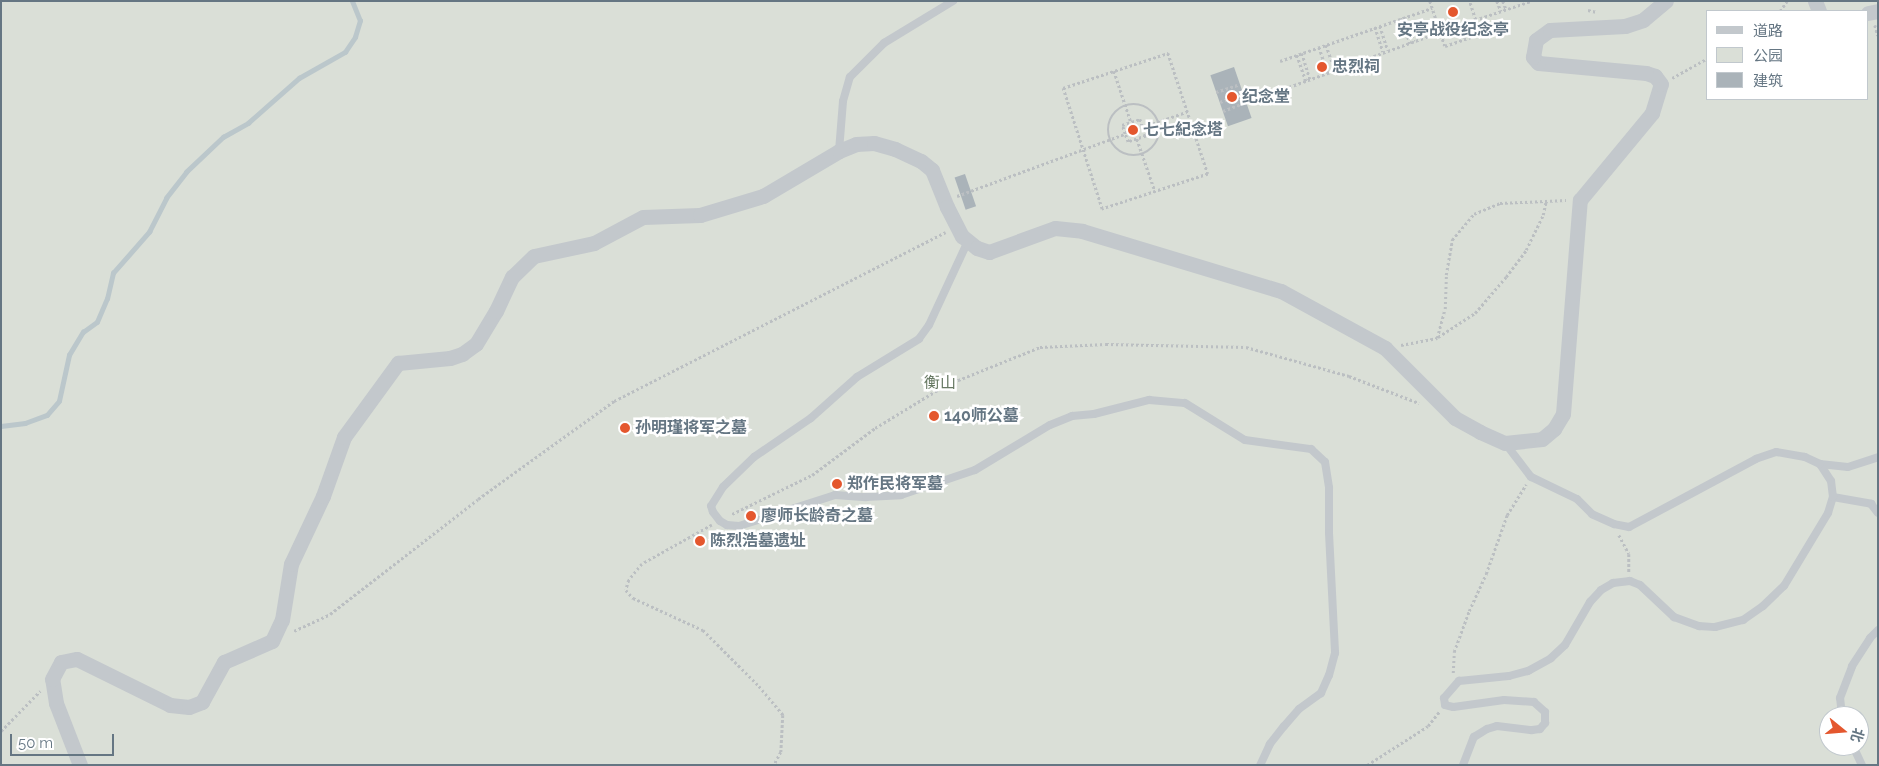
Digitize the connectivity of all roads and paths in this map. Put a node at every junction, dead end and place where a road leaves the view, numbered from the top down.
1 (953, 1) edge
2 (1430, 1) edge
3 (1469, 1) edge
4 (1497, 1) edge
5 (1503, 1) edge
6 (1531, 1) edge
7 (1666, 1) edge
8 (1432, 8) junction
9 (1506, 10) junction
10 (1501, 11) junction
11 (1403, 17) junction
12 (1475, 20) junction
13 (1380, 26) junction
14 (1375, 28) junction
15 (1440, 32) junction
16 (1414, 42) junction
17 (1410, 43) junction
18 (1326, 45) junction
19 (1319, 47) junction
20 (1388, 51) junction
21 (1302, 53) junction
22 (1383, 53) junction
23 (1296, 55) junction
24 (1706, 59) edge
25 (1280, 61) dead end
26 (1335, 70) junction
27 (1114, 71) junction
28 (1328, 72) junction
29 (1310, 79) junction
30 (1306, 81) junction
31 (1240, 84) dead end
32 (1661, 84) junction
33 (1289, 87) dead end
34 (1216, 92) dead end
35 (1244, 93) dead end
36 (1220, 102) dead end
37 (1247, 102) dead end
38 (1126, 105) junction
39 (1223, 111) dead end
40 (1186, 112) dead end
41 (1131, 122) junction
42 (1159, 122) junction
43 (1143, 128) junction
44 (1125, 134) junction
45 (1109, 139) junction
46 (1137, 139) junction
47 (1082, 149) junction
48 (839, 150) junction
49 (1143, 155) junction
50 (1155, 192) junction
51 (1580, 200) junction
52 (944, 201) junction
53 (1546, 201) junction
54 (957, 226) junction
55 (968, 241) junction
56 (1437, 338) junction
57 (1386, 348) junction
58 (1505, 443) junction
59 (1878, 457) edge
60 (1820, 464) junction
61 (1531, 477) junction
62 (1833, 497) junction
63 (1878, 513) edge
64 (1614, 524) junction
65 (1630, 581) junction
66 (1878, 630) edge
67 (272, 641) junction
68 (52, 679) junction
69 (1452, 688) junction
70 (1445, 705) junction
71 (1841, 706) edge
72 (1, 731) edge
73 (80, 765) edge
74 (1260, 765) edge
75 (1367, 765) edge
76 (1463, 765) edge

1 - 48 lane
2 - 8 path
3 - 12 path
4 - 10 path
5 - 9 path
6 - 9 path
7 - 32 street
8 - 11 path
8 - 15 path
9 - 10 path
10 - 12 path
11 - 13 path
11 - 16 path
11 - 17 path
12 - 15 path
13 - 14 path
13 - 20 path
14 - 18 path
14 - 22 path
15 - 16 path
16 - 17 path
17 - 20 path
18 - 19 path
18 - 26 path
19 - 21 path
19 - 28 path
20 - 22 path
21 - 23 path
21 - 29 path
22 - 26 path
23 - 25 path
23 - 30 path
24 - 32 path
26 - 28 path
27 - 38 path
27 - 47 path
27 - 50 path
28 - 29 path
29 - 30 path
30 - 33 path
31 - 34 path
32 - 51 street
35 - 36 path
37 - 39 path
38 - 41 path
38 - 42 path
38 - 45 path
40 - 42 path
41 - 43 path
41 - 44 path
42 - 43 path
42 - 49 path
43 - 46 path
44 - 45 path
44 - 46 path
45 - 47 path
45 - 49 path
46 - 49 path
47 - 50 path
47 - 52 path
48 - 52 street
48 - 67 street
49 - 50 path
51 - 53 path
51 - 58 street
52 - 54 street
53 - 56 path
53 - 56 path
54 - 55 street
54 - 67 path
55 - 57 street
55 - 74 lane
56 - 57 path
57 - 58 street
58 - 61 lane
59 - 60 lane
60 - 62 lane
60 - 64 lane
61 - 64 lane
61 - 69 path
62 - 63 lane
62 - 65 lane
64 - 65 path
65 - 69 lane
66 - 71 lane
67 - 68 street
68 - 72 path
68 - 73 street
69 - 70 lane
70 - 75 path
70 - 76 lane

